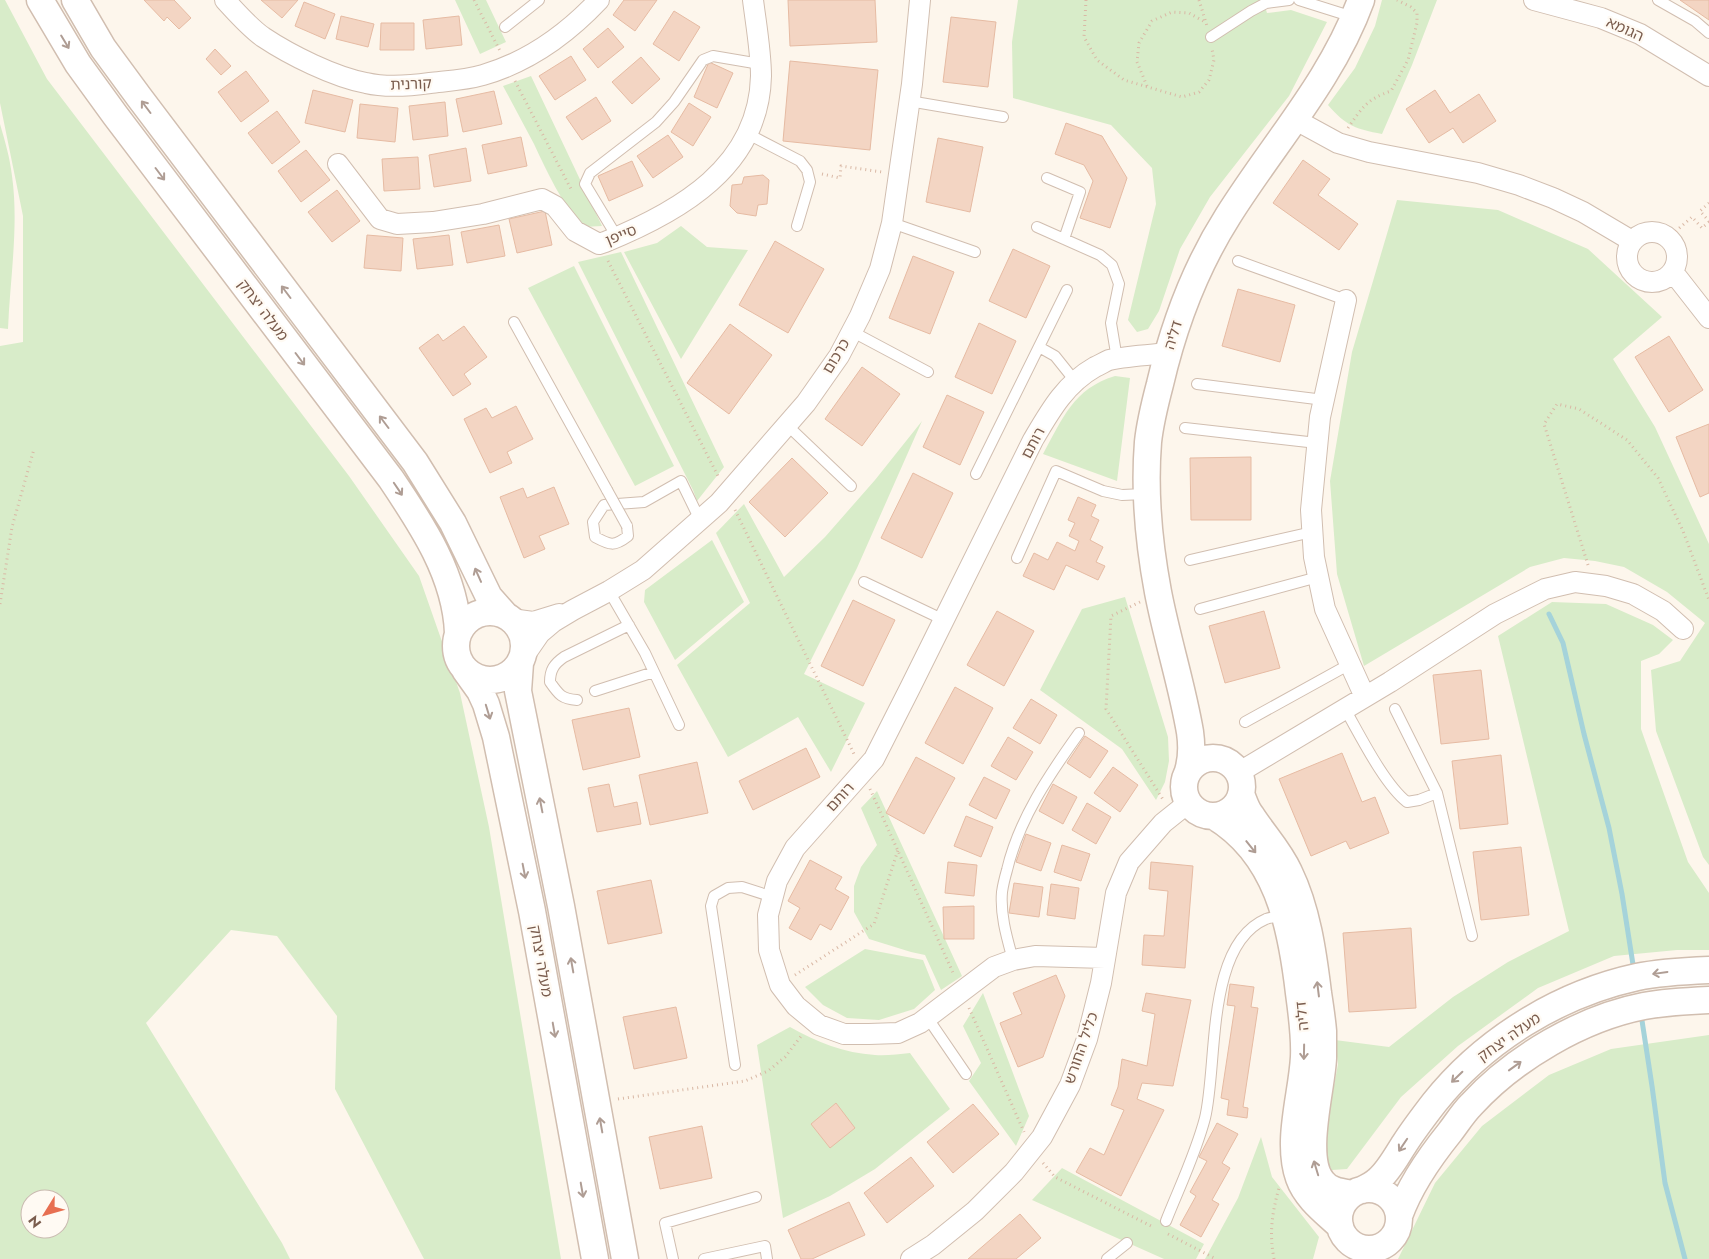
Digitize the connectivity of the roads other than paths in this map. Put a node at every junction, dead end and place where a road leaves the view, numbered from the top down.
1 (40, 0) edge
2 (75, 0) edge
3 (225, 0) edge
4 (539, 0) edge
5 (599, 0) edge
6 (753, 0) edge
7 (920, 0) edge
8 (1289, 0) edge
9 (1299, 0) edge
10 (1534, 0) edge
11 (1658, 0) edge
12 (1570, 4) edge
13 (1358, 9) edge
14 (505, 28) dead end
15 (1709, 33) edge
16 (1211, 37) road end
17 (760, 64) junction
18 (1708, 72) edge
19 (909, 101) junction
20 (1003, 118) dead end
21 (1294, 119) junction
22 (748, 134) junction
23 (338, 164) dead end
24 (1047, 178) dead end
25 (892, 223) junction
26 (798, 226) dead end
27 (1038, 227) dead end
28 (1064, 239) junction
29 (608, 241) junction
30 (1632, 241) junction
31 (975, 252) dead end
32 (1238, 261) dead end
33 (1673, 272) junction
34 (1067, 290) dead end
35 (1346, 300) joint
36 (1709, 318) edge
37 (514, 322) dead end
38 (851, 332) junction
39 (1039, 346) junction
40 (1168, 353) junction
41 (1116, 359) junction
42 (928, 372) dead end
43 (1075, 381) junction
44 (1197, 384) dead end
45 (1324, 400) junction
46 (787, 425) junction
47 (1185, 428) dead end
48 (1317, 443) junction
49 (976, 474) dead end
50 (851, 486) dead end
51 (1148, 494) junction
52 (700, 520) junction
53 (1312, 532) junction
54 (1017, 558) dead end
55 (1190, 560) dead end
56 (1318, 577) junction
57 (864, 582) dead end
58 (609, 591) junction
59 (573, 610) junction
60 (1200, 610) dead end
61 (508, 617) junction
62 (944, 620) junction
63 (629, 625) junction
64 (1683, 628) dead end
65 (458, 633) junction
66 (521, 661) junction
67 (1350, 664) junction
68 (465, 670) junction
69 (654, 672) junction
70 (595, 691) dead end
71 (1365, 697) junction
72 (578, 700) dead end
73 (1395, 708) dead end
74 (1345, 709) junction
75 (1187, 714) junction
76 (1245, 722) dead end
77 (679, 725) dead end
78 (1079, 733) dead end
79 (1213, 758) junction
80 (1188, 771) junction
81 (1240, 784) junction
82 (1436, 793) junction
83 (1181, 809) junction
84 (1214, 816) junction
85 (772, 897) junction
86 (1284, 915) junction
87 (1472, 936) dead end
88 (1105, 958) junction
89 (1013, 960) junction
90 (1709, 970) edge
91 (1709, 1000) edge
92 (927, 1017) junction
93 (735, 1065) dead end
94 (966, 1074) dead end
95 (1357, 1192) junction
96 (756, 1197) dead end
97 (1399, 1216) junction
98 (1166, 1221) dead end
99 (1340, 1228) junction
100 (1127, 1243) dead end
101 (1380, 1252) edge
102 (918, 1257) edge
103 (595, 1259) edge
104 (625, 1259) edge
105 (673, 1259) edge
106 (704, 1259) edge
107 (767, 1259) edge
108 (1107, 1259) edge
109 (1340, 1259) edge

1 -> 65 street, מעלה יצחק
61 -> 2 street, מעלה יצחק
3 - 5 street, קורנית
4 - 14 lane
6 - 17 street, סייפן
7 - 19 street, כרכום
8 - 16 lane
9 - 13 lane
10 - 12 street, הגומא
11 - 15 lane
12 - 18 street, הגומא
13 - 21 street, דליה
17 - 22 street, סייפן
17 - 29 lane
19 - 20 lane
19 - 25 street, כרכום
21 - 30 street
21 - 40 street, דליה
22 - 26 lane
22 - 29 street, סייפן
23 - 29 street, סייפן
24 - 28 lane
25 - 31 lane
25 - 38 street, כרכום
27 - 28 lane
28 - 41 lane
30 - 33 street
30 - 33 street
32 - 35 lane
33 - 36 street
34 - 39 lane
35 - 45 street
37 - 52 lane, bridge
38 - 42 lane
38 - 46 street, כרכום
39 - 43 lane
39 - 49 lane
40 - 41 street, רותם
40 - 51 street, דליה
41 - 43 street, רותם
43 - 62 street, רותם
44 - 45 lane
45 - 48 street
46 - 50 lane
46 - 52 street, כרכום
47 - 48 lane
48 - 53 street
51 - 54 lane
51 - 75 street, דליה
52 - 58 street, כרכום
53 - 55 lane
53 - 56 street
56 - 60 lane
56 - 67 street
57 - 62 lane
58 - 59 street, כרכום
58 - 63 lane
59 - 61 street, כרכום
59 - 66 street, כרכום
61 - 65 street
61 - 66 street
62 - 85 street, רותם
63 - 69 lane
63 - 72 lane
64 - 71 street
65 - 68 street
66 - 68 street
104 -> 66 street, מעלה יצחק
67 - 71 street
67 - 76 lane
68 -> 103 street, מעלה יצחק
69 - 70 lane
69 - 77 lane
71 - 74 street
73 - 82 lane
74 - 81 street
74 - 82 lane
75 - 79 street, דליה
75 - 80 street, דליה
78 - 89 lane
79 - 80 street
79 - 81 street
80 - 83 street
81 - 84 street
95 -> 81 street, דליה
82 - 87 lane
83 - 84 street
83 - 88 street, כליל החורש
84 -> 86 street, דליה
85 - 92 street, רותם
85 - 93 lane
86 - 98 lane
86 -> 99 street, דליה
88 - 89 street, רותם
88 - 102 street, כליל החורש
89 - 92 street, רותם
90 -> 95 street, מעלה יצחק
97 -> 91 street, מעלה יצחק
92 - 94 lane
95 - 97 street
95 - 99 street
96 - 105 lane
97 - 101 street
99 - 101 street
99 - 109 street
100 - 108 lane
106 - 107 lane

